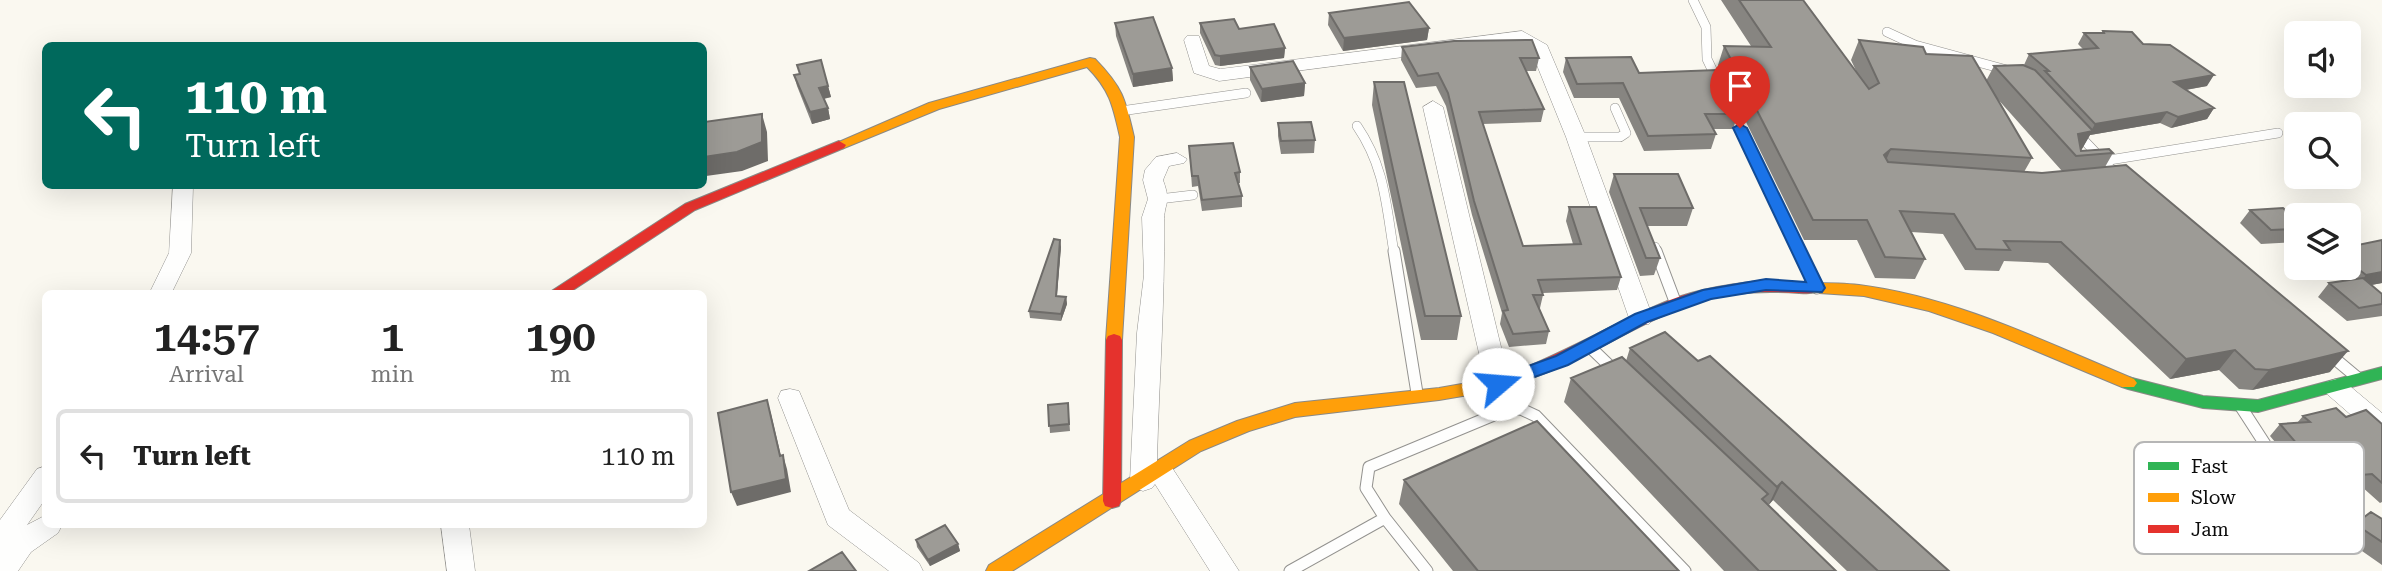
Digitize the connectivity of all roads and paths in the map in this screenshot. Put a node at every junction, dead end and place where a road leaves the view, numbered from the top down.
1 (1693, 0) edge
2 (1887, 32) dead end
3 (1193, 40) dead end
4 (2022, 78) edge
5 (1246, 93) dead end
6 (1433, 107) dead end
7 (1615, 108) dead end
8 (1121, 111) junction
9 (2066, 122) edge
10 (1357, 126) dead end
11 (2278, 134) dead end
12 (1576, 137) junction
13 (1177, 159) dead end
14 (2103, 162) junction
15 (2119, 177) junction
16 (2107, 180) edge
17 (2130, 186) edge
18 (183, 189) edge
19 (1193, 195) dead end
20 (1159, 199) junction
21 (1650, 234) edge
22 (1817, 288) junction
23 (162, 290) edge
24 (561, 290) edge
25 (1676, 304) junction
26 (1641, 318) junction
27 (2318, 345) edge
28 (1589, 346) junction
29 (2382, 373) edge
30 (1498, 384) junction
31 (1628, 384) edge
32 (2348, 384) junction
33 (1417, 396) junction
34 (790, 398) dead end
35 (2241, 407) junction
36 (2382, 427) edge
37 (2263, 442) edge
38 (1152, 476) junction
39 (42, 482) edge
40 (1112, 501) junction
41 (1385, 519) junction
42 (44, 528) edge
43 (455, 528) edge
44 (0, 542) edge
45 (2, 571) edge
46 (461, 571) edge
47 (909, 571) edge
48 (996, 571) edge
49 (1225, 571) edge
50 (1290, 571) edge
51 (1427, 571) edge
52 (1685, 571) edge

1 - 22 lane
2 - 4 lane
3 - 12 street
5 - 8 lane
6 - 30 street
7 - 12 lane
8 - 24 street
8 - 40 street
9 - 14 lane
10 - 33 lane
11 - 14 lane
12 - 26 street
13 - 20 street
14 - 15 lane
15 - 16 lane
15 - 17 lane
18 - 23 street
19 - 20 lane
20 - 38 street
21 - 25 lane
22 - 25 street
22 - 35 street
25 - 26 street
26 - 28 street
27 - 32 lane
28 - 30 street
28 - 31 lane
29 - 32 street
30 - 33 street
32 - 35 street
32 - 36 street
33 - 38 street
34 - 47 street
35 - 37 lane
38 - 40 street
38 - 49 street
39 - 44 street
40 - 48 street
41 - 50 lane
41 - 51 lane
41 - 52 lane
42 - 45 street
43 - 46 street

